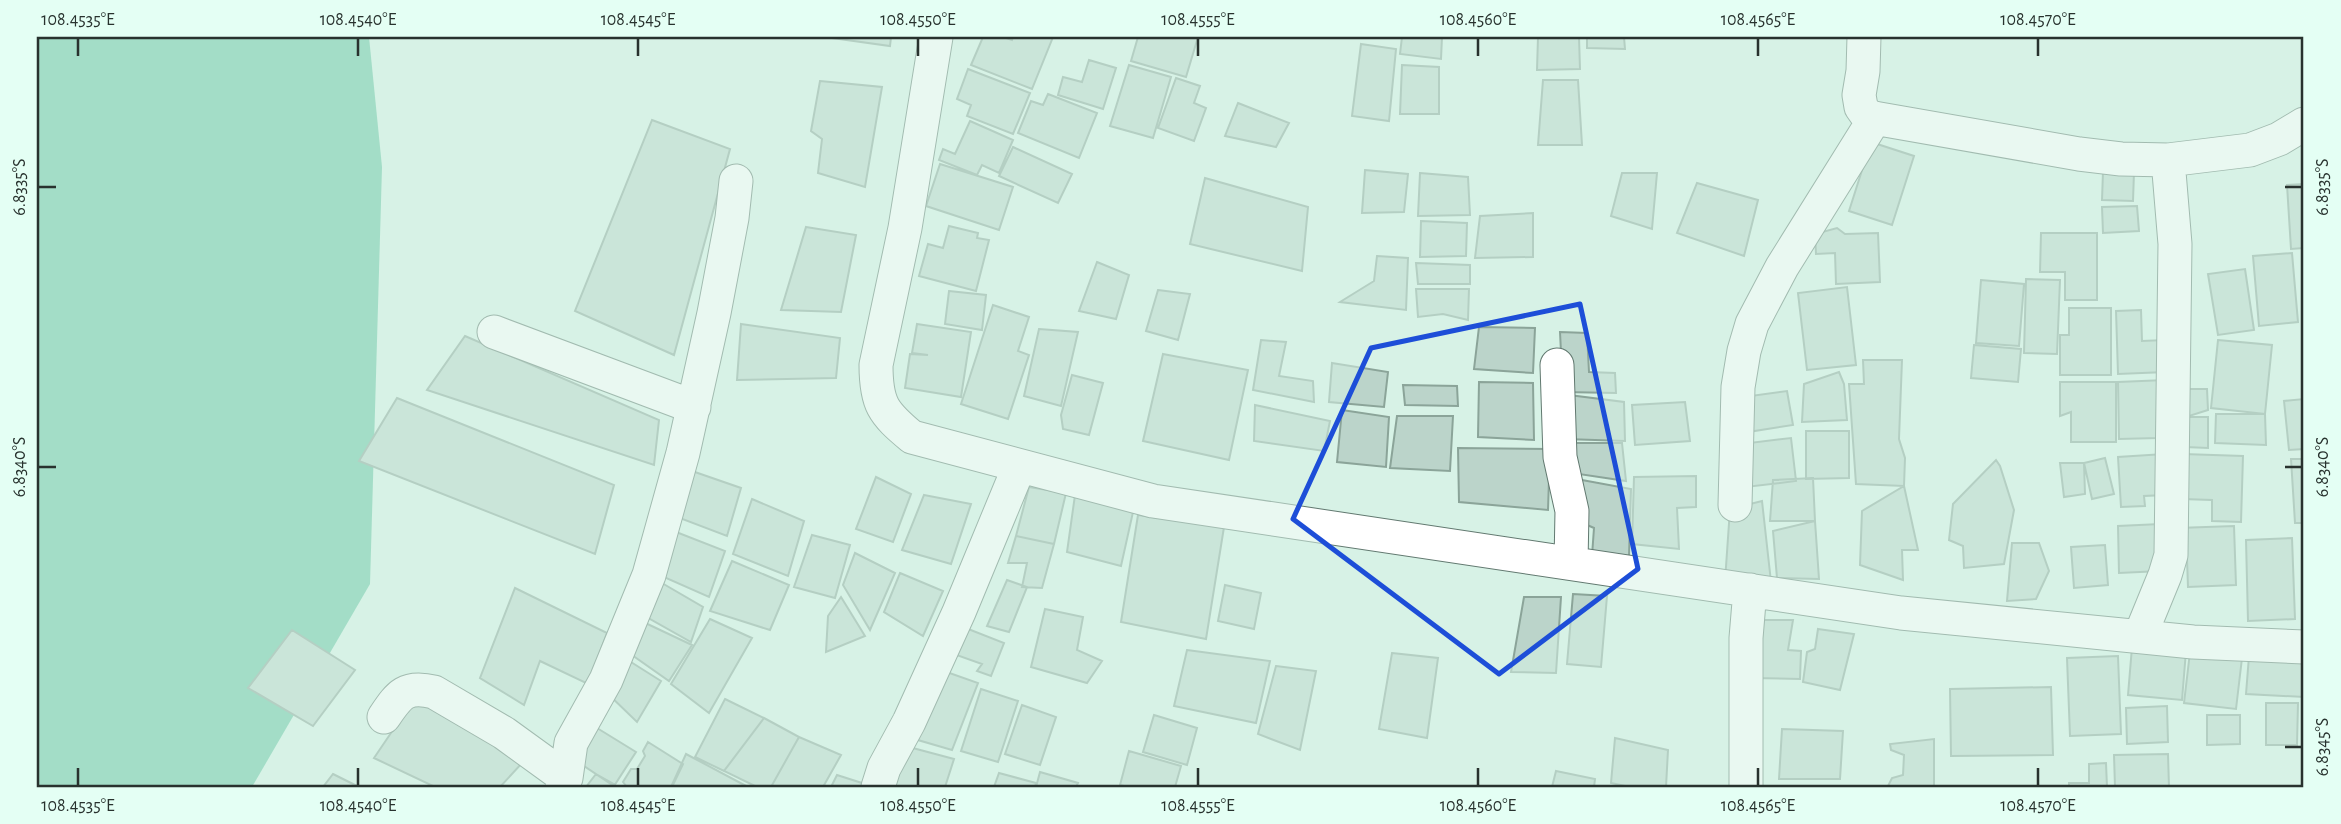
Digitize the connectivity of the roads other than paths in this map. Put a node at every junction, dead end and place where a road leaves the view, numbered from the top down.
1 (936, 37) edge
2 (1864, 37) edge
3 (1875, 118) junction
4 (2304, 124) edge
5 (2168, 160) junction
6 (736, 181) dead end
7 (494, 332) dead end
8 (1557, 365) dead end
9 (694, 407) junction
10 (1019, 467) junction
11 (1735, 505) dead end
12 (1571, 562) junction
13 (1750, 590) junction
14 (2140, 636) junction
15 (2304, 647) edge
16 (384, 717) dead end
17 (564, 783) edge
18 (878, 787) edge
19 (1745, 787) edge

1 - 10 street
2 - 3 street
3 - 5 street
3 - 11 street
4 - 5 street
5 - 14 street
6 - 9 street
7 - 9 street
8 - 12 street
9 - 17 street
10 - 12 street
10 - 18 street
12 - 13 street
13 - 14 street
13 - 19 street
14 - 15 street
16 - 17 street

